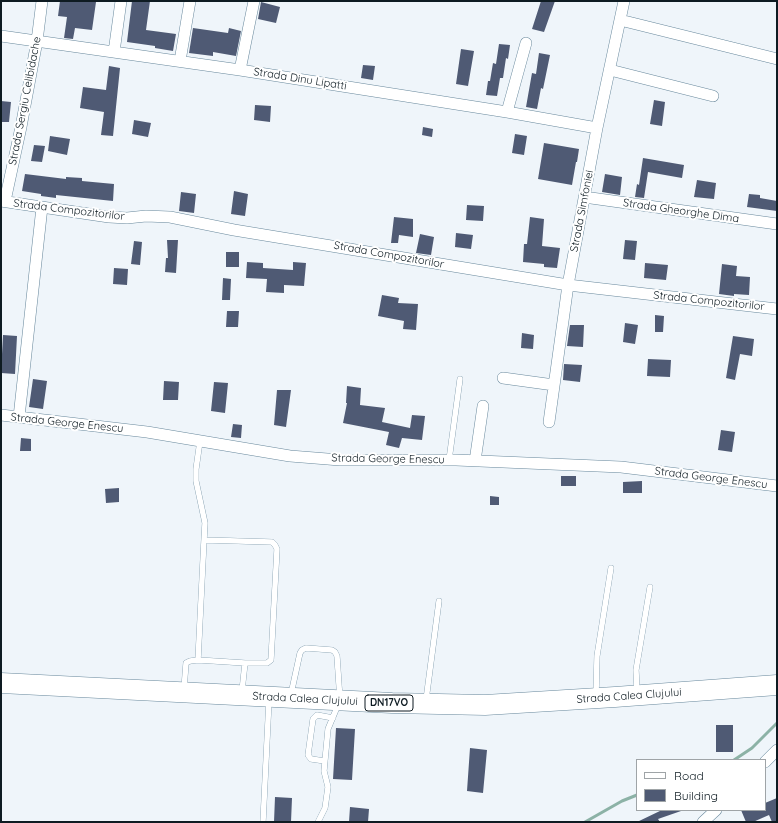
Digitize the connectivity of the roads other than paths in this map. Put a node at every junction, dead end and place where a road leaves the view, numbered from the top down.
1 (42, 1) edge
2 (121, 1) edge
3 (190, 1) edge
4 (254, 1) edge
5 (624, 1) edge
6 (620, 20) junction
7 (1, 36) edge
8 (37, 41) junction
9 (526, 43) dead end
10 (114, 52) junction
11 (777, 59) edge
12 (180, 61) junction
13 (240, 70) junction
14 (610, 70) junction
15 (713, 96) dead end
16 (507, 112) junction
17 (597, 128) junction
18 (584, 197) junction
19 (3, 201) edge
20 (42, 207) junction
21 (777, 224) edge
22 (568, 286) junction
23 (777, 309) edge
24 (503, 378) dead end
25 (460, 379) dead end
26 (554, 385) junction
27 (483, 406) dead end
28 (1, 415) edge
29 (19, 417) junction
30 (549, 422) dead end
31 (200, 441) junction
32 (449, 460) junction
33 (475, 461) junction
34 (777, 486) edge
35 (204, 540) junction
36 (611, 568) dead end
37 (650, 586) dead end
38 (439, 602) dead end
39 (198, 660) junction
40 (245, 663) junction
41 (1, 683) edge
42 (777, 685) edge
43 (183, 693) junction
44 (242, 696) junction
45 (637, 696) junction
46 (269, 697) junction
47 (290, 698) junction
48 (596, 698) junction
49 (426, 705) junction
50 (336, 709) junction
51 (777, 750) edge
52 (326, 761) junction
53 (766, 761) edge
54 (715, 811) edge
55 (263, 822) edge
56 (318, 822) edge
57 (703, 822) edge

1 - 8 street, Strada Sergiu Celibidache
2 - 10 street
3 - 12 street
4 - 13 street
5 - 6 street, Strada Simfoniei
6 - 11 street
6 - 14 street, Strada Simfoniei
7 - 8 street, Strada Dinu Lipatti
8 - 10 street, Strada Dinu Lipatti
8 - 19 street, Strada Sergiu Celibidache
9 - 16 street
10 - 12 street, Strada Dinu Lipatti
12 - 13 street, Strada Dinu Lipatti
13 - 16 street, Strada Dinu Lipatti
14 - 15 street
14 - 17 street, Strada Simfoniei
16 - 17 street, Strada Dinu Lipatti
17 - 18 street, Strada Simfoniei
18 - 21 street, Strada Gheorghe Dima
18 - 22 street, Strada Simfoniei
19 - 20 street, Strada Compozitorilor
20 - 22 street, Strada Compozitorilor
20 - 29 street
22 - 23 street, Strada Compozitorilor
22 - 26 street, Strada Simfoniei
24 - 26 street
25 - 32 lane
26 - 30 street, Strada Simfoniei
27 - 33 street
28 - 29 street, Strada George Enescu
29 - 31 street, Strada George Enescu
31 - 32 street, Strada George Enescu
31 - 35 lane
32 - 33 street, Strada George Enescu
33 - 34 street, Strada George Enescu
35 - 39 lane
35 - 40 lane
36 - 48 lane
37 - 45 lane
38 - 49 lane
39 - 40 lane
39 - 43 lane
40 - 44 lane
41 - 43 highway, Strada Calea Clujului / DN17VO
42 - 45 highway, Strada Calea Clujului / DN17VO
43 - 44 highway, Strada Calea Clujului / DN17VO
44 - 46 highway, Strada Calea Clujului / DN17VO
45 - 48 highway, Strada Calea Clujului / DN17VO
46 - 47 highway, Strada Calea Clujului / DN17VO
46 - 55 lane
47 - 50 highway, Strada Calea Clujului / DN17VO
47 - 50 lane
48 - 49 highway, Strada Calea Clujului / DN17VO
49 - 50 highway, Strada Calea Clujului / DN17VO
50 - 52 lane
50 - 52 lane
51 - 53 street
52 - 56 lane
54 - 57 street

